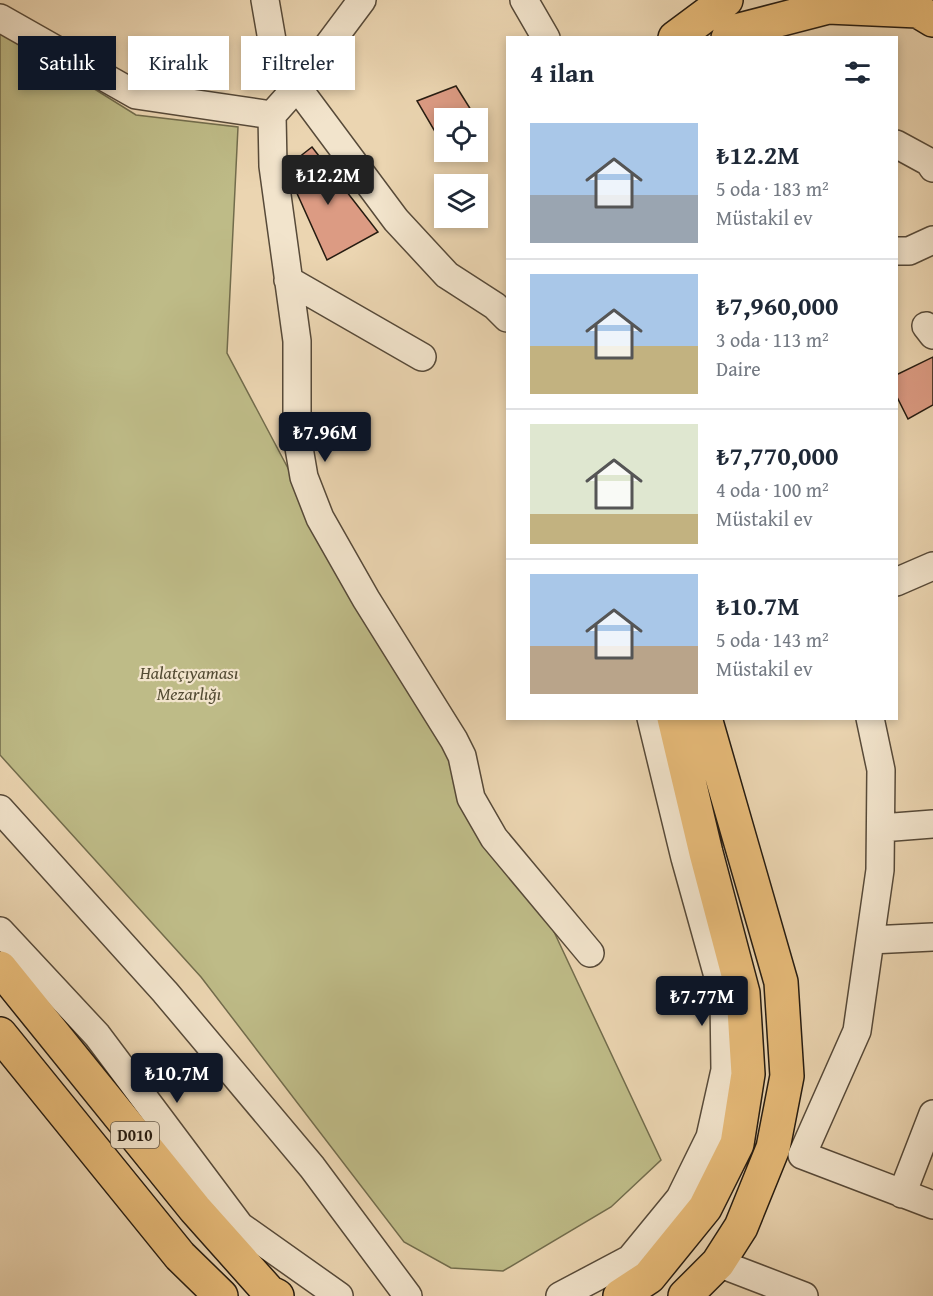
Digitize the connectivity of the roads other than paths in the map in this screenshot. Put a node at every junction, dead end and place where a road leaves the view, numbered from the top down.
1 (265, 0) edge
2 (362, 0) edge
3 (524, 0) edge
4 (726, 0) edge
5 (0, 18) edge
6 (933, 20) edge
7 (271, 36) edge
8 (335, 36) edge
9 (545, 36) edge
10 (678, 36) edge
11 (730, 36) edge
12 (294, 90) edge
13 (299, 90) edge
14 (272, 115) junction
15 (898, 145) edge
16 (933, 168) edge
17 (933, 240) edge
18 (898, 251) edge
19 (288, 280) junction
20 (506, 317) edge
21 (422, 357) dead end
22 (933, 566) edge
23 (898, 581) edge
24 (651, 720) edge
25 (674, 720) edge
26 (706, 720) edge
27 (870, 720) edge
28 (0, 809) edge
29 (933, 824) edge
30 (880, 828) junction
31 (0, 931) edge
32 (933, 937) edge
33 (870, 940) junction
34 (590, 953) dead end
35 (0, 968) edge
36 (0, 1034) edge
37 (933, 1114) edge
38 (902, 1194) junction
39 (933, 1206) edge
40 (718, 1263) junction
41 (221, 1296) edge
42 (277, 1296) edge
43 (339, 1296) edge
44 (408, 1296) edge
45 (560, 1296) edge
46 (620, 1296) edge
47 (685, 1296) edge
48 (804, 1296) edge

1 - 7 street
2 - 8 street
3 - 9 street
4 - 10 highway
5 - 14 street
6 - 11 highway
12 - 14 street
13 - 20 street
14 - 19 street
15 - 16 street
17 - 18 street
19 - 21 street
19 - 34 street
22 - 23 street
24 - 45 street
25 - 46 highway
26 - 40 highway
27 - 30 street
28 - 44 street
29 - 30 street
30 - 33 street
31 - 43 street
32 - 33 street
33 - 38 street
35 - 42 highway, D010
36 - 41 highway, D010
37 - 38 street
38 - 39 street
40 - 47 highway
40 - 48 street

